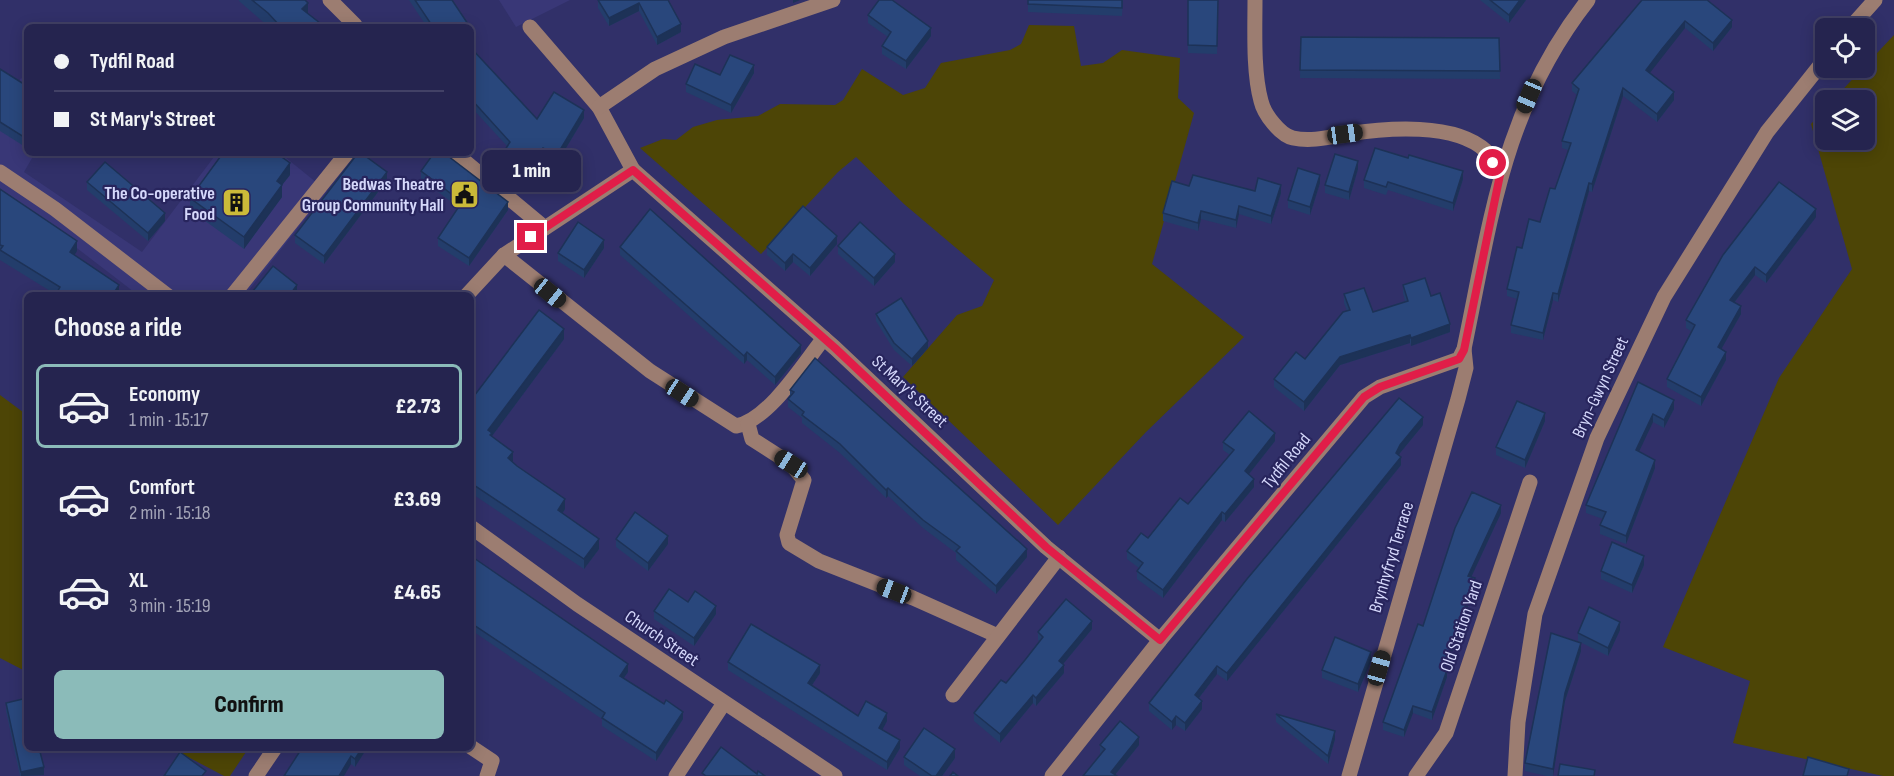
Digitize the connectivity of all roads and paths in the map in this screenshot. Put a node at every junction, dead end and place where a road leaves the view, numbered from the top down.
1 (833, 0) edge
2 (1255, 0) edge
3 (1588, 0) edge
4 (1875, 0) edge
5 (332, 1) edge
6 (1860, 18) edge
7 (354, 24) edge
8 (530, 27) dead end
9 (1815, 72) edge
10 (599, 107) junction
11 (344, 156) edge
12 (458, 156) edge
13 (633, 170) junction
14 (0, 172) edge
15 (1500, 175) junction
16 (545, 228) junction
17 (504, 255) junction
18 (163, 292) edge
19 (235, 292) edge
20 (470, 292) edge
21 (824, 338) junction
22 (1464, 350) junction
23 (748, 424) junction
24 (1530, 483) dead end
25 (474, 529) edge
26 (1059, 557) junction
27 (998, 636) junction
28 (1160, 640) junction
29 (953, 695) dead end
30 (724, 703) junction
31 (474, 749) edge
32 (273, 751) edge
33 (256, 776) edge
34 (487, 776) edge
35 (676, 776) edge
36 (835, 776) edge
37 (1052, 776) edge
38 (1349, 776) edge
39 (1416, 776) edge
40 (1515, 776) edge

1 - 10 street
2 - 15 street
3 - 15 street
4 - 6 street
5 - 7 street
8 - 10 street, St Mary's Street
9 - 40 street, Bryn-Gwyn Street
10 - 13 street, St Mary's Street
11 - 19 street
12 - 16 street
13 - 16 street
13 - 21 street, St Mary's Street
14 - 18 street
15 - 22 street
16 - 17 street
17 - 20 street
17 - 23 street
21 - 23 street
21 - 26 street, St Mary's Street
22 - 28 street, Tydfil Road
22 - 38 street, Brynhyfryd Terrace
23 - 27 street
24 - 39 street, Old Station Yard
25 - 30 street, Church Street
26 - 27 street
26 - 28 street, St Mary's Street
27 - 29 street
28 - 37 street, Tydfil Road
30 - 35 street
30 - 36 street, Church Street
31 - 34 street
32 - 33 street

